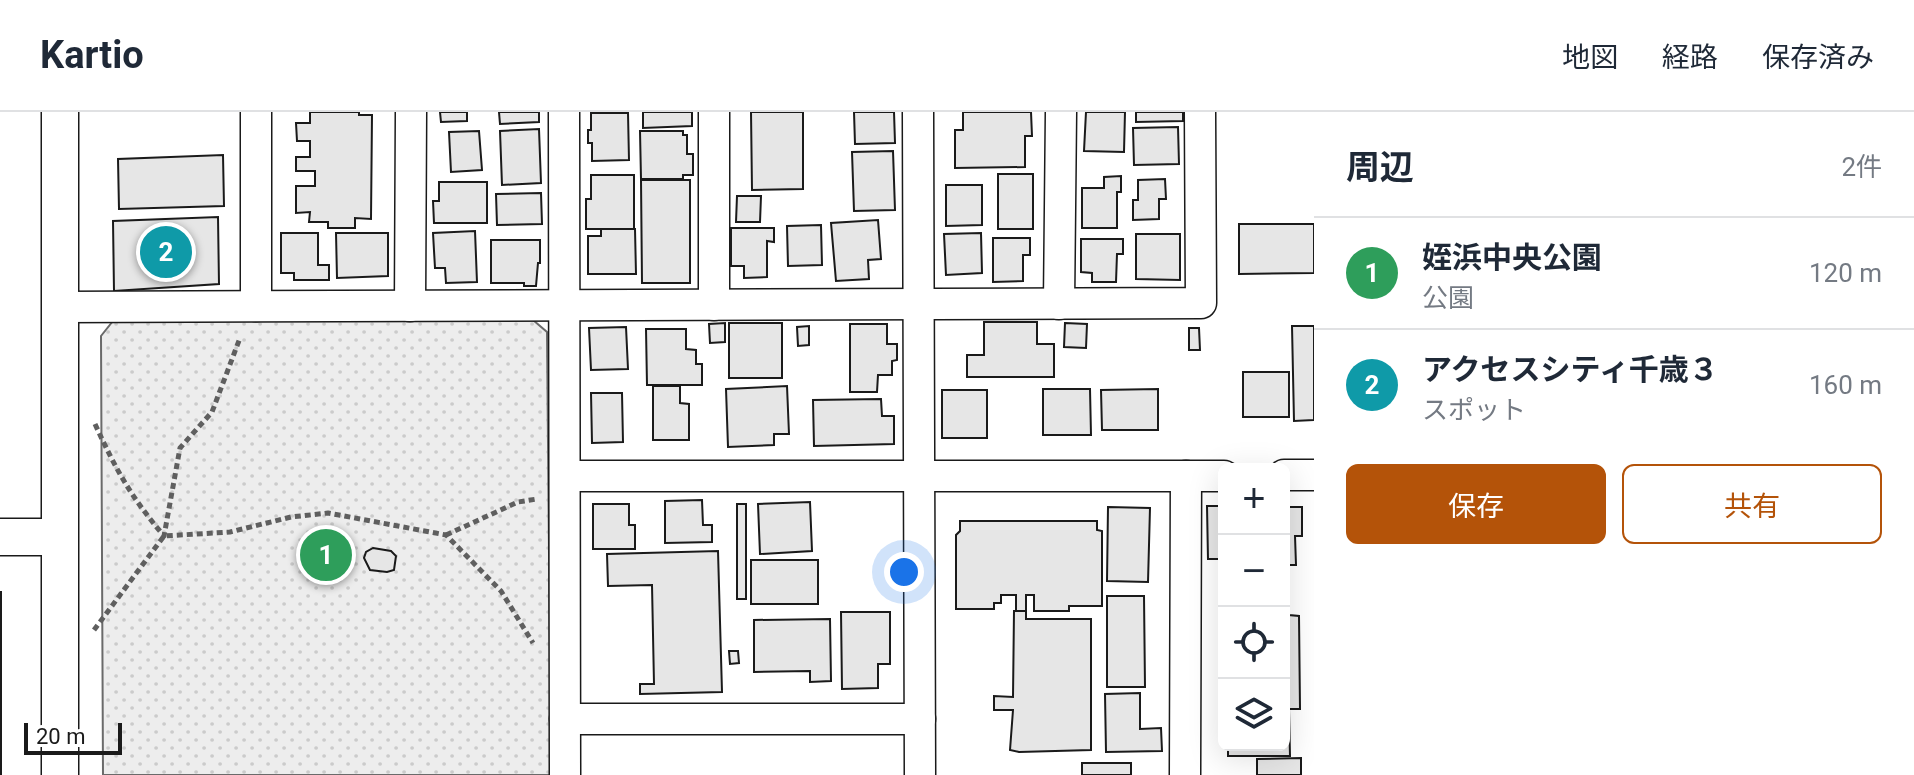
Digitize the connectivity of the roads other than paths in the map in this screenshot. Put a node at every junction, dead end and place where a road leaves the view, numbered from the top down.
1 (60, 112) edge
2 (256, 112) edge
3 (411, 112) edge
4 (564, 112) edge
5 (714, 112) edge
6 (918, 112) edge
7 (1061, 112) edge
8 (1200, 112) edge
9 (917, 304) junction
10 (1059, 304) junction
11 (564, 305) junction
12 (714, 305) junction
13 (410, 306) junction
14 (62, 307) junction
15 (249, 319) junction
16 (920, 475) junction
17 (1290, 475) edge
18 (1314, 475) edge
19 (565, 476) junction
20 (1186, 476) junction
21 (1218, 476) edge
22 (0, 537) edge
23 (59, 537) junction
24 (565, 719) junction
25 (920, 719) junction
26 (60, 775) edge
27 (565, 775) edge
28 (920, 775) edge
29 (1185, 775) edge

1 - 14 street
2 - 15 street
3 - 13 street
4 - 11 street
5 - 12 street
6 - 9 street
7 - 10 street
8 - 10 street
9 - 10 street
9 - 12 street
9 - 16 street
11 - 12 street
11 - 13 street
11 - 19 street
13 - 15 street
14 - 15 street
14 - 23 street
16 - 19 street
16 - 20 street
16 - 25 street
17 - 18 street
19 - 24 street
20 - 21 street
20 - 29 street
22 - 23 street
23 - 26 street
24 - 25 street
24 - 27 street
25 - 28 street

